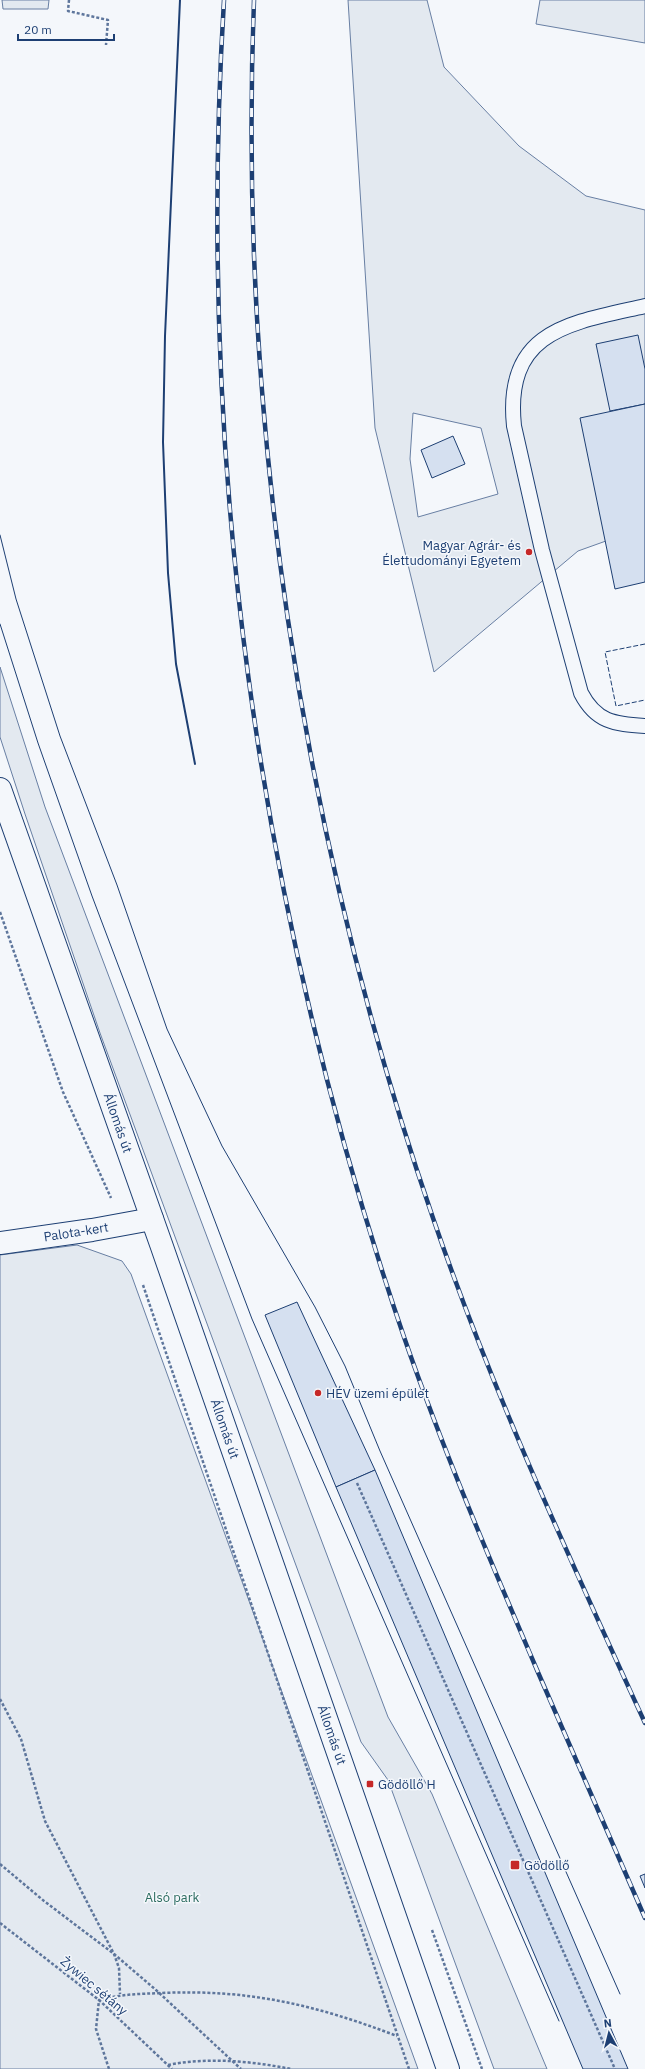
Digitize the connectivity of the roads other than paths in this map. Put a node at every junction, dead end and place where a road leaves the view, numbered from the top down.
1 (645, 306) edge
2 (645, 726) edge
3 (0, 789) edge
4 (152, 1219) junction
5 (0, 1243) edge
6 (448, 2069) edge

1 - 2 lane
3 - 4 main road, Állomás út
4 - 5 main road, Palota-kert
4 - 6 main road, Állomás út

